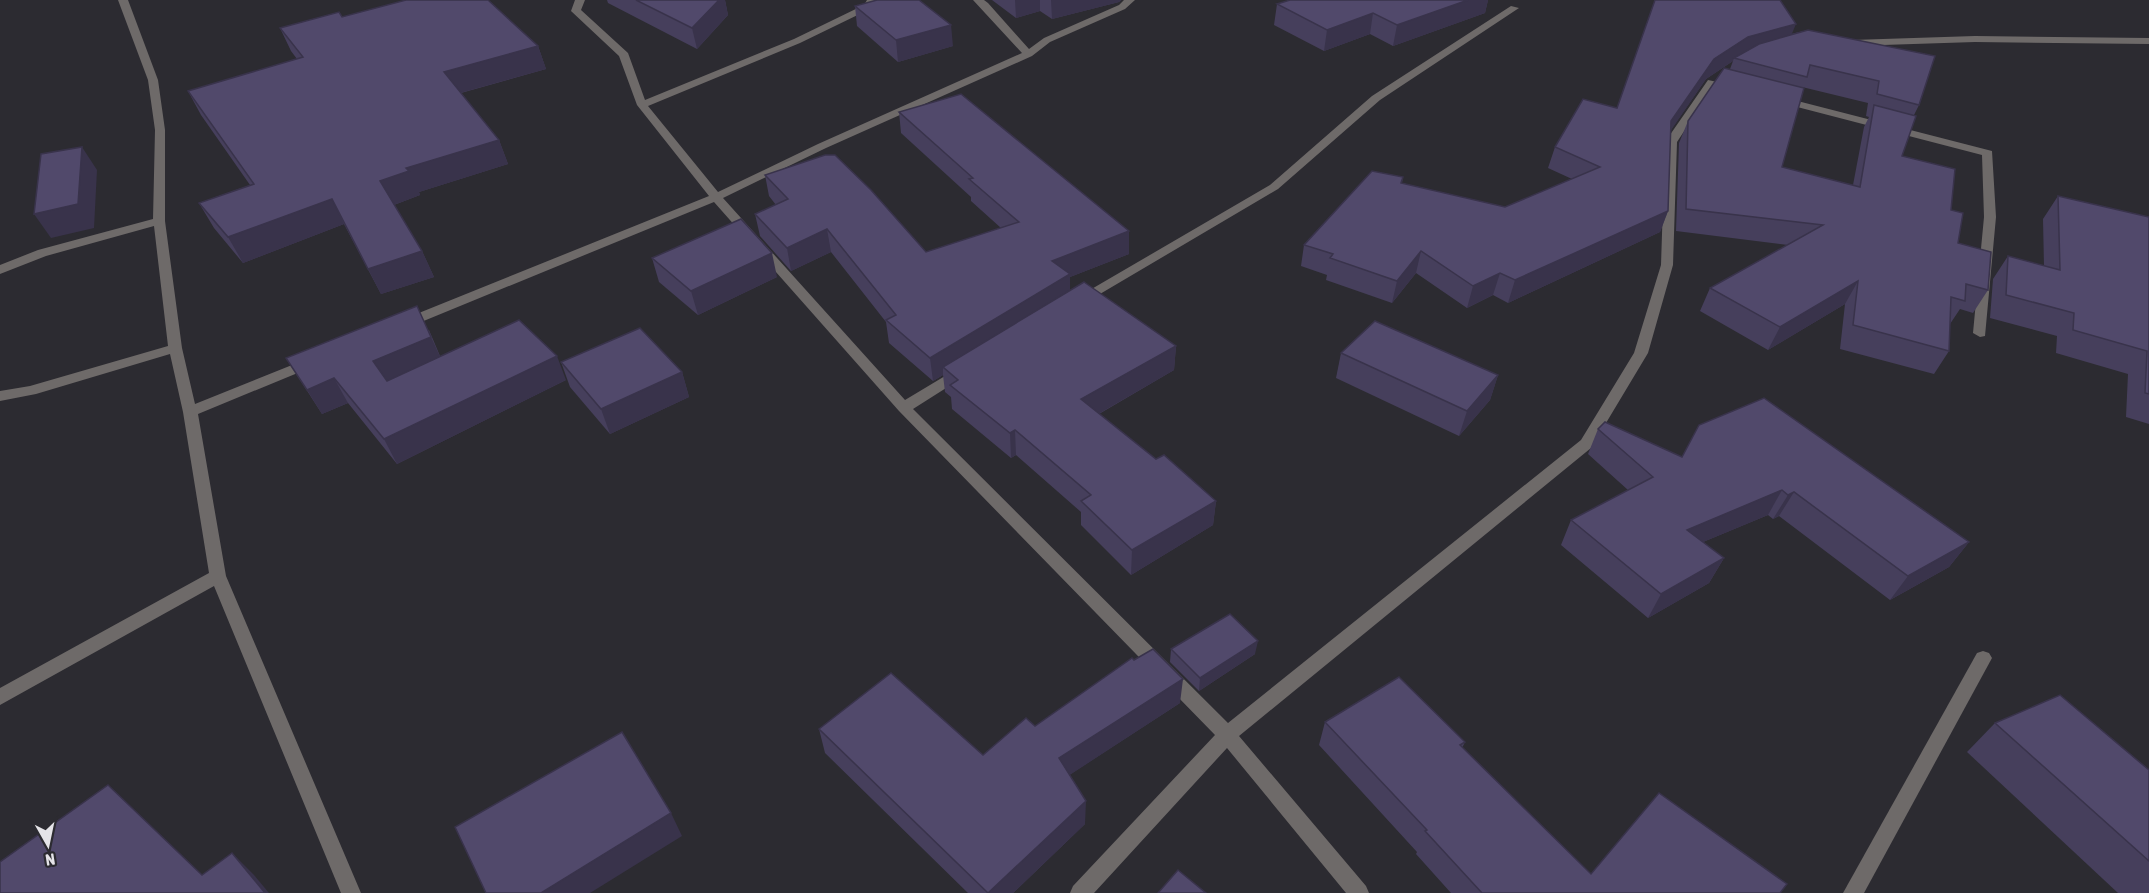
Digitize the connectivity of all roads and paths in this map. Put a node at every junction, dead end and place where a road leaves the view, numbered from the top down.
1 (123, 0) edge
2 (580, 0) edge
3 (872, 0) edge
4 (978, 0) edge
5 (1130, 0) edge
6 (1514, 8) dead end
7 (2149, 41) edge
8 (1846, 44) edge
9 (1028, 54) junction
10 (1729, 72) edge
11 (1712, 82) junction
12 (1747, 91) edge
13 (1770, 97) edge
14 (642, 105) junction
15 (716, 197) junction
16 (159, 221) junction
17 (0, 270) edge
18 (1070, 305) edge
19 (387, 331) edge
20 (1980, 333) dead end
21 (175, 348) junction
22 (321, 358) edge
23 (973, 366) edge
24 (0, 396) edge
25 (904, 408) junction
26 (190, 412) junction
27 (219, 576) junction
28 (1983, 658) dead end
29 (0, 697) edge
30 (1227, 735) junction
31 (351, 893) edge
32 (1080, 893) edge
33 (1359, 893) edge
34 (1853, 893) edge

1 - 16 street
2 - 14 street
3 - 14 street
4 - 9 street
5 - 9 street
6 - 18 street
7 - 8 street
9 - 15 street
10 - 11 street
11 - 12 street
11 - 30 street
13 - 20 street
14 - 15 street
15 - 19 street
15 - 25 street
16 - 17 street
16 - 21 street
21 - 24 street
21 - 26 street
22 - 26 street
23 - 25 street
25 - 30 street
26 - 27 street
27 - 29 street
27 - 31 street
28 - 34 street
30 - 32 street
30 - 33 street

